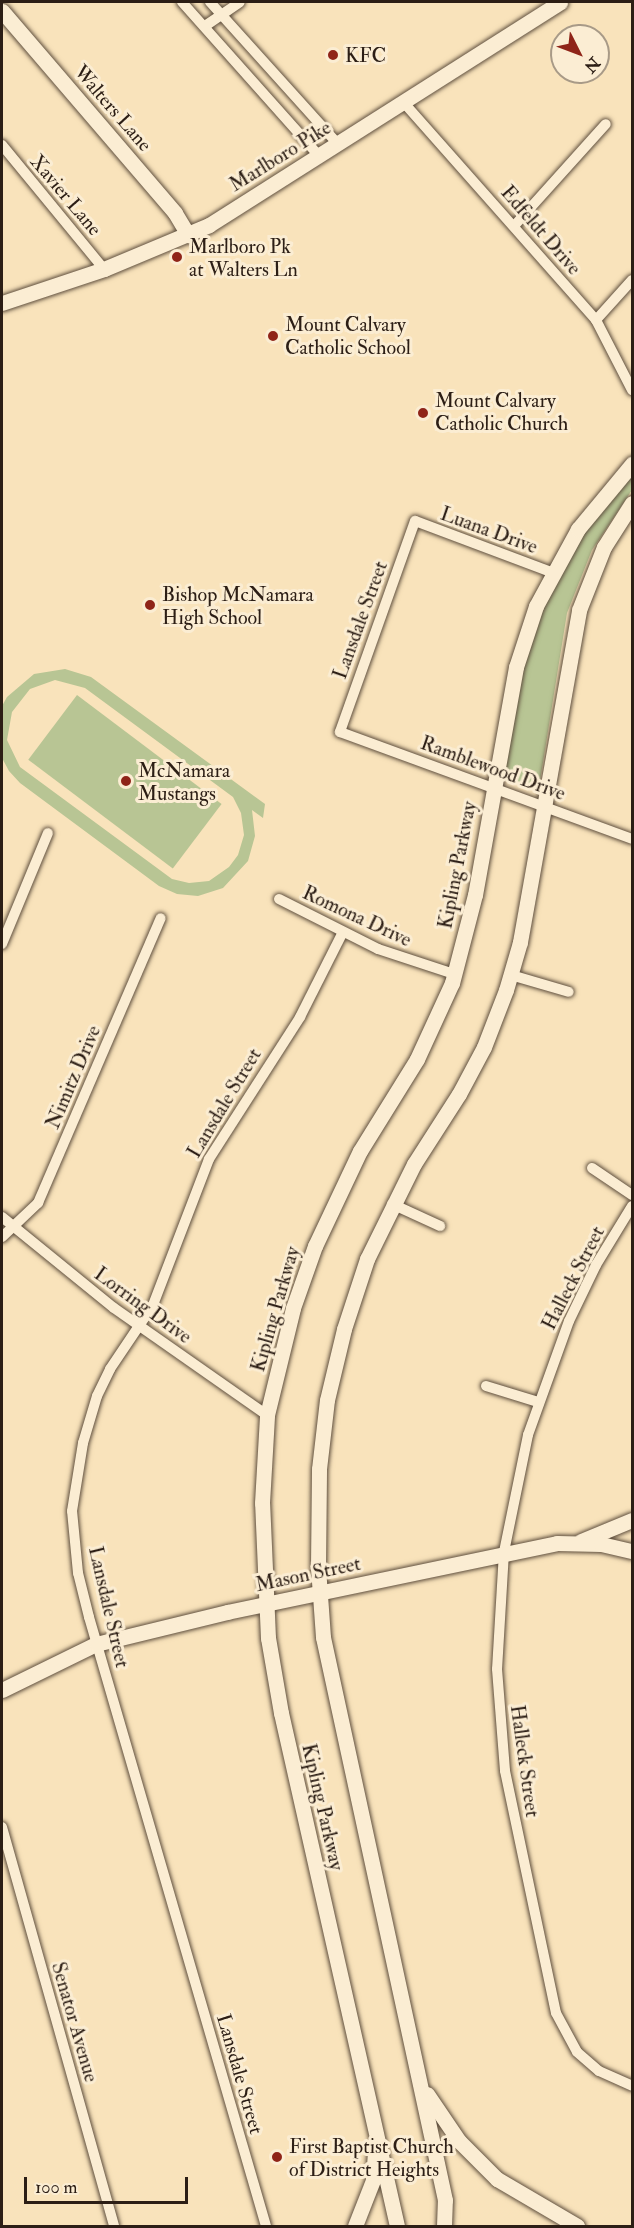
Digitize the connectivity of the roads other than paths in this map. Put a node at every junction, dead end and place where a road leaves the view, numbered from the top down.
1 (182, 2) edge
2 (210, 2) edge
3 (240, 2) edge
4 (560, 2) edge
5 (2, 11) edge
6 (221, 14) junction
7 (205, 26) junction
8 (405, 104) junction
9 (606, 124) dead end
10 (338, 144) junction
11 (2, 145) edge
12 (319, 156) junction
13 (514, 226) junction
14 (188, 236) junction
15 (104, 268) junction
16 (633, 280) edge
17 (2, 303) edge
18 (596, 320) junction
19 (633, 390) edge
20 (633, 464) edge
21 (633, 503) edge
22 (415, 521) joint
23 (551, 572) junction
24 (340, 732) joint
25 (492, 786) junction
26 (543, 804) junction
27 (48, 833) dead end
28 (633, 839) edge
29 (279, 899) dead end
30 (160, 918) dead end
31 (343, 932) junction
32 (2, 944) edge
33 (454, 974) junction
34 (511, 975) junction
35 (569, 992) dead end
36 (592, 1168) dead end
37 (633, 1195) edge
38 (392, 1204) junction
39 (633, 1206) edge
40 (2, 1217) edge
41 (440, 1226) dead end
42 (14, 1228) junction
43 (2, 1237) edge
44 (140, 1327) junction
45 (486, 1386) dead end
46 (538, 1402) junction
47 (267, 1415) junction
48 (633, 1520) edge
49 (578, 1542) junction
50 (633, 1551) edge
51 (504, 1552) junction
52 (320, 1594) junction
53 (266, 1605) junction
54 (96, 1644) junction
55 (2, 1690) edge
56 (2, 1827) edge
57 (419, 2080) junction
58 (633, 2086) edge
59 (376, 2136) junction
60 (114, 2226) edge
61 (266, 2226) edge
62 (355, 2226) edge
63 (397, 2226) edge
64 (444, 2226) edge
65 (577, 2226) edge

1 - 7 street
2 - 6 street
3 - 6 street
4 - 8 street, Marlboro Pike
5 - 14 street, Walters Lane
6 - 7 street
6 - 10 street
7 - 12 street
8 - 10 street, Marlboro Pike
8 - 13 street, Edfeldt Drive
9 - 13 street
10 - 12 street, Marlboro Pike
11 - 15 street, Xavier Lane
12 - 14 street, Marlboro Pike
13 - 18 street, Edfeldt Drive
14 - 15 street, Marlboro Pike
15 - 17 street, Marlboro Pike
16 - 18 street
18 - 19 street, Edfeldt Drive
20 - 23 street, Kipling Parkway
21 - 26 street, Kipling Parkway
22 - 23 street, Luana Drive
22 - 24 street, Lansdale Street
23 - 25 street, Kipling Parkway
24 - 25 street, Ramblewood Drive
25 - 26 street, Ramblewood Drive
25 - 33 street, Kipling Parkway
26 - 28 street, Ramblewood Drive
26 - 34 street, Kipling Parkway
27 - 32 street
29 - 31 street, Romona Drive
30 - 42 street, Nimitz Drive
31 - 33 street, Romona Drive
31 - 44 street, Lansdale Street
33 - 47 street, Kipling Parkway
34 - 35 street
34 - 38 street, Kipling Parkway
36 - 37 street
38 - 41 street
38 - 52 street, Kipling Parkway
39 - 46 street, Halleck Street
40 - 42 street, Lorring Drive
42 - 43 street, Nimitz Drive
42 - 44 street, Lorring Drive
44 - 47 street, Lorring Drive
44 - 54 street, Lansdale Street
45 - 46 street
46 - 51 street, Halleck Street
47 - 53 street, Kipling Parkway
48 - 49 street
49 - 50 street, Mason Street
49 - 51 street, Mason Street
51 - 52 street, Mason Street
51 - 58 street, Halleck Street
52 - 53 street, Mason Street
52 - 57 street, Kipling Parkway
53 - 54 street, Mason Street
53 - 59 street, Kipling Parkway
54 - 55 street, Mason Street
54 - 61 street, Lansdale Street
56 - 60 street, Senator Avenue
57 - 64 street, Kipling Parkway
57 - 65 street
59 - 62 street
59 - 63 street, Kipling Parkway

